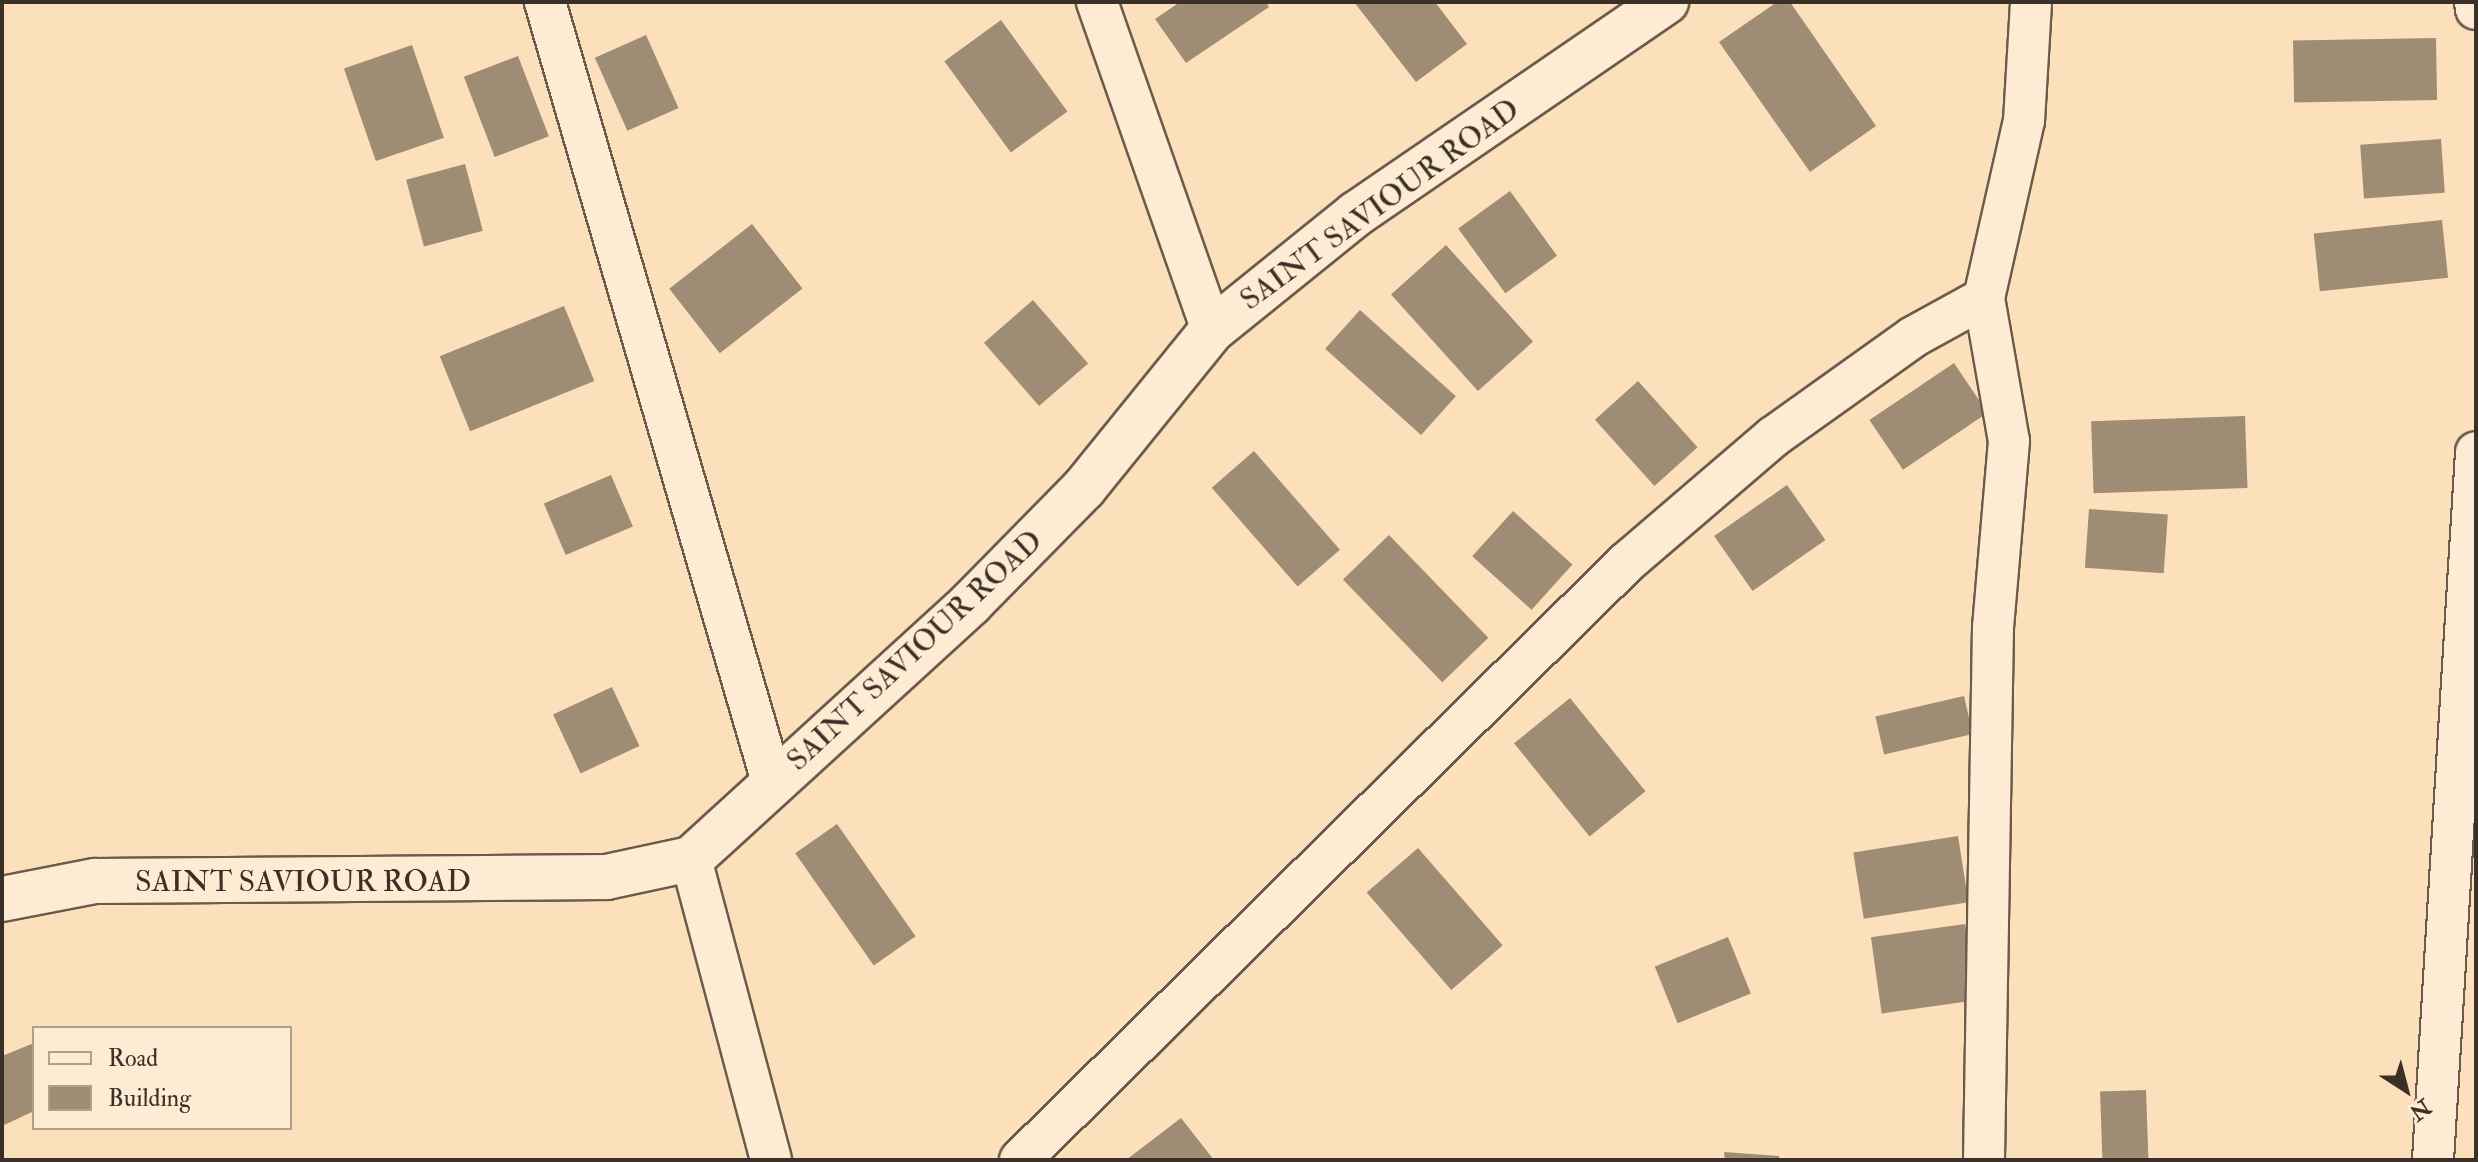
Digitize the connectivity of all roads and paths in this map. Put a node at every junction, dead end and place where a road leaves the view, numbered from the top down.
1 (545, 2) edge
2 (1097, 2) edge
3 (2031, 2) edge
4 (2475, 2) edge
5 (1658, 4) edge
6 (2476, 9) edge
7 (1984, 298) junction
8 (1212, 330) junction
9 (2476, 452) edge
10 (2472, 615) edge
11 (773, 785) junction
12 (691, 859) junction
13 (2, 899) edge
14 (771, 1160) edge
15 (1020, 1160) edge
16 (1984, 1160) edge
17 (2433, 1160) edge

1 - 11 street
2 - 8 street
3 - 7 street
4 - 6 street
5 - 8 street, SAINT SAVIOUR ROAD
7 - 15 street
7 - 16 street
8 - 11 street, SAINT SAVIOUR ROAD
9 - 10 street
10 - 17 street
11 - 12 street, SAINT SAVIOUR ROAD
12 - 13 street, SAINT SAVIOUR ROAD
12 - 14 street

